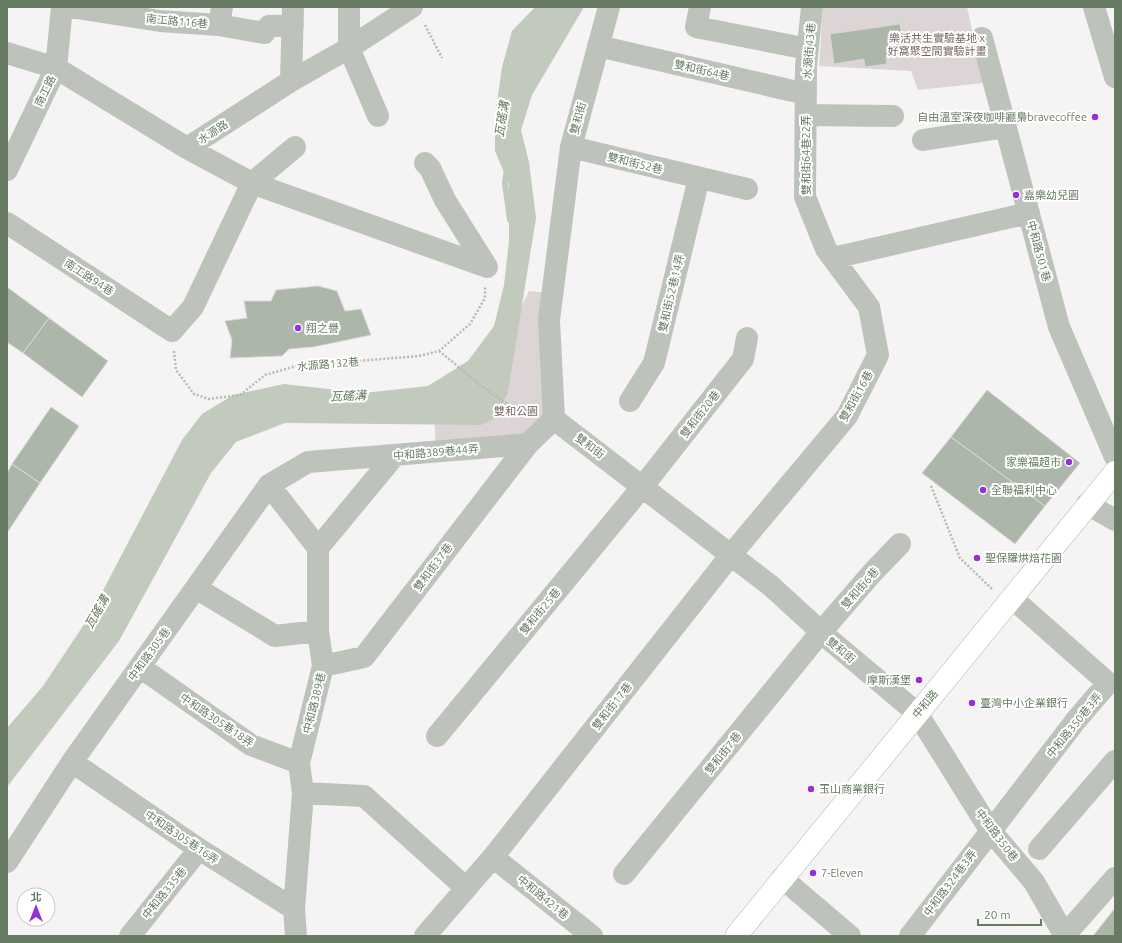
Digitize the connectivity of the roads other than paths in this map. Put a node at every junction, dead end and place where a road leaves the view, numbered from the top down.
1 (62, 7) edge
2 (70, 7) edge
3 (349, 7) edge
4 (609, 7) edge
5 (700, 7) edge
6 (812, 7) edge
7 (1094, 7) edge
8 (417, 13) edge
9 (161, 14) edge
10 (221, 16) edge
11 (293, 16) edge
12 (982, 38) dead end
13 (598, 46) junction
14 (349, 48) junction
15 (808, 49) junction
16 (7, 53) edge
17 (56, 68) junction
18 (1115, 77) edge
19 (291, 81) junction
20 (806, 105) junction
21 (378, 116) dead end
22 (893, 116) dead end
23 (1006, 127) junction
24 (923, 140) dead end
25 (295, 147) dead end
26 (571, 147) junction
27 (187, 148) junction
28 (425, 163) dead end
29 (7, 170) edge
30 (699, 178) junction
31 (252, 184) junction
32 (747, 189) dead end
33 (1029, 213) junction
34 (7, 222) edge
35 (833, 258) junction
36 (747, 338) dead end
37 (630, 401) dead end
38 (554, 410) junction
39 (528, 444) junction
40 (395, 455) junction
41 (1115, 457) edge
42 (308, 462) joint
43 (1115, 472) edge
44 (269, 485) junction
45 (643, 486) junction
46 (1088, 504) junction
47 (1115, 520) edge
48 (900, 544) dead end
49 (318, 548) junction
50 (730, 556) junction
51 (196, 588) junction
52 (1010, 602) junction
53 (318, 631) junction
54 (821, 632) junction
55 (323, 666) junction
56 (140, 667) junction
57 (1112, 686) edge
58 (917, 713) junction
59 (437, 736) dead end
60 (1115, 761) edge
61 (72, 762) junction
62 (299, 763) junction
63 (303, 793) junction
64 (990, 830) junction
65 (199, 849) junction
66 (1039, 849) dead end
67 (493, 857) junction
68 (7, 862) edge
69 (624, 874) dead end
70 (782, 878) junction
71 (1115, 878) edge
72 (466, 888) junction
73 (294, 909) junction
74 (582, 933) edge
75 (130, 936) edge
76 (296, 936) edge
77 (424, 936) edge
78 (736, 936) edge
79 (850, 936) edge
80 (910, 936) edge
81 (1064, 936) edge

1 - 17 street, 南工路
2 - 9 street, 南工路116巷
3 - 14 street
4 - 13 street, 雙和街
5 - 15 street
6 - 15 street, 水源街43巷
7 - 18 street
8 - 14 street, 水源路
9 - 10 street, 南工路116巷
10 - 11 street, 南工路116巷
11 - 19 street
12 - 23 street, 中和路501巷
13 - 20 street, 雙和街64巷
13 - 26 street, 雙和街
14 - 19 street, 水源路
14 - 21 street
15 - 20 street, 水源街43巷
16 - 17 street, 水源路
17 - 27 street, 水源路
17 - 29 street, 南工路
19 - 27 street, 水源路
20 - 22 street, 雙和街64巷
20 - 35 street, 雙和街64巷22弄
23 - 24 street
23 - 33 street, 中和路501巷
25 - 31 street
26 - 30 street, 雙和街52巷
26 - 38 street, 雙和街
27 - 31 street
28 - 31 street
30 - 32 street, 雙和街52巷
30 - 37 street, 雙和街52巷14弄
31 - 34 street, 南工路94巷
33 - 35 street
33 - 41 street, 中和路501巷
35 - 50 street, 雙和街16巷
36 - 45 street, 雙和街20巷
38 - 39 street
38 - 45 street, 雙和街
39 - 40 street, 中和路389巷44弄
39 - 55 street, 雙和街37巷
40 - 42 street, 中和路389巷44弄
40 - 49 street
42 - 44 street, 中和路305巷
43 - 46 main road, 中和路
44 - 49 street
44 - 51 street, 中和路305巷
45 - 50 street, 雙和街
45 - 59 street, 雙和街25巷
46 - 47 street
46 - 52 main road, 中和路
48 - 54 street, 雙和街6巷
49 - 53 street, 中和路389巷
50 - 54 street, 雙和街
50 - 67 street, 雙和街17巷
51 - 53 street
51 - 56 street, 中和路305巷
52 - 57 street, 中和路350巷3弄
52 - 58 main road, 中和路
53 - 55 street, 中和路389巷
54 - 58 street, 雙和街
54 - 69 street, 雙和街7巷
55 - 62 street, 中和路389巷
56 - 61 street, 中和路305巷
56 - 62 street, 中和路305巷18弄
57 - 64 street, 中和路350巷3弄
58 - 64 street, 中和路350巷
58 - 70 main road, 中和路
60 - 66 street
61 - 65 street, 中和路305巷16弄
61 - 68 street, 中和路305巷
62 - 63 street, 中和路389巷
63 - 72 street
63 - 73 street, 中和路389巷
64 - 80 street, 中和路324巷3弄
64 - 81 street, 中和路350巷
65 - 73 street, 中和路305巷16弄
65 - 75 street, 中和路335巷
67 - 72 street, 雙和街17巷
67 - 74 street, 中和路421巷
70 - 78 main road, 中和路
70 - 79 street
71 - 81 street
72 - 77 street, 雙和街17巷
73 - 76 street, 中和路389巷

